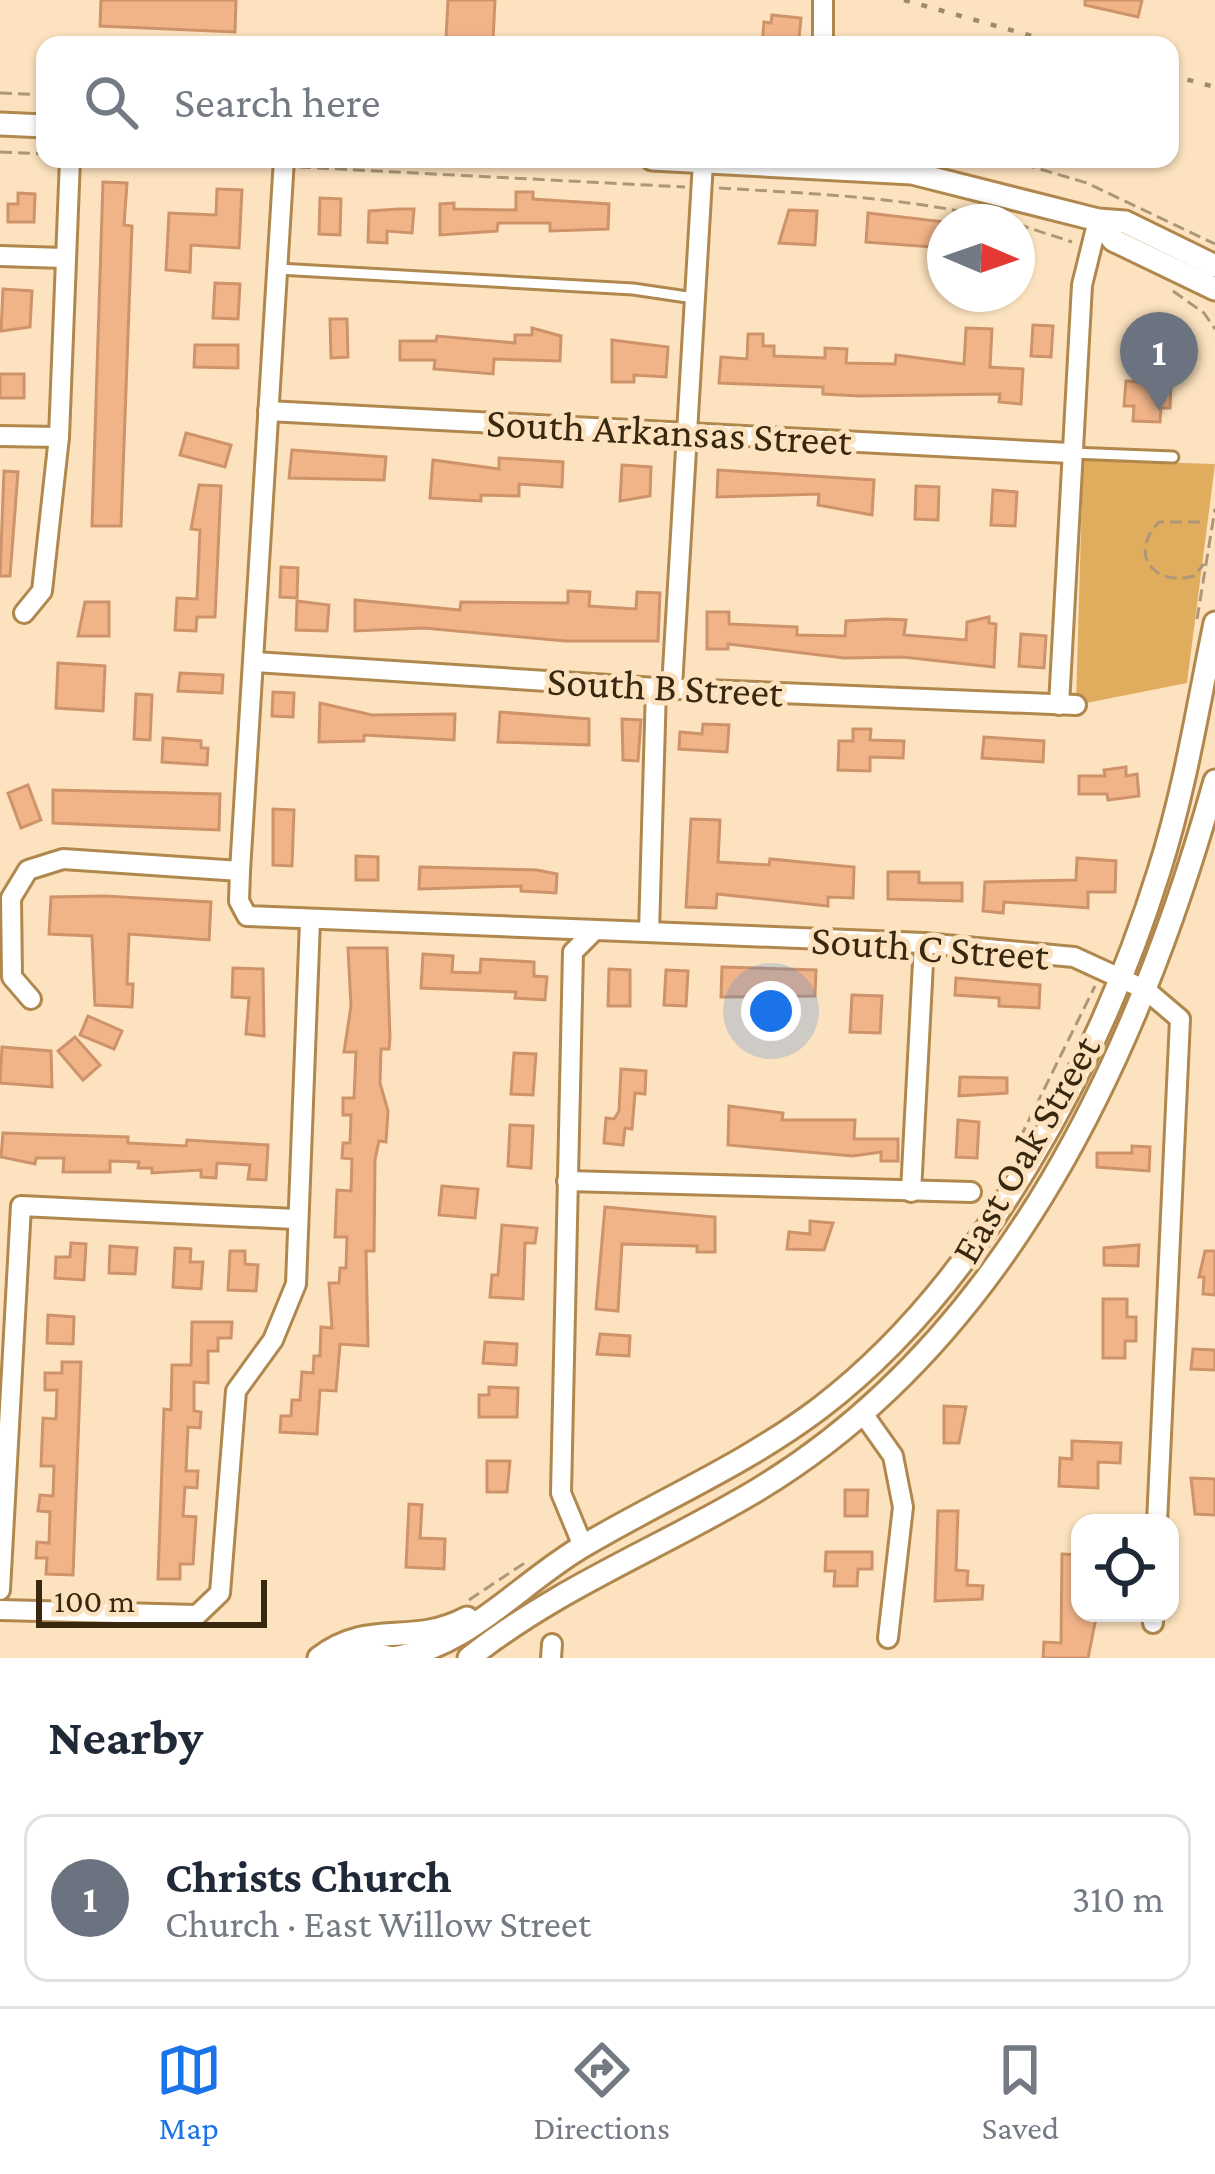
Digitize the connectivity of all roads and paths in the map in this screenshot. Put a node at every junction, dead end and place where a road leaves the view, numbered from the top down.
1 (824, 0) edge
2 (823, 36) edge
3 (0, 93) edge
4 (36, 95) edge
5 (0, 124) edge
6 (36, 126) edge
7 (0, 152) edge
8 (36, 154) edge
9 (69, 168) edge
10 (291, 168) edge
11 (373, 168) edge
12 (703, 168) edge
13 (870, 168) edge
14 (1037, 168) edge
15 (683, 187) dead end
16 (716, 188) dead end
17 (932, 204) edge
18 (1098, 220) junction
19 (1035, 230) edge
20 (1067, 240) dead end
21 (1215, 244) edge
22 (0, 256) edge
23 (64, 258) junction
24 (1215, 266) edge
25 (278, 269) junction
26 (1172, 279) junction
27 (1215, 289) edge
28 (694, 298) junction
29 (1215, 307) edge
30 (1215, 329) edge
31 (268, 410) junction
32 (685, 432) junction
33 (0, 436) edge
34 (59, 437) junction
35 (1070, 453) junction
36 (1173, 457) dead end
37 (1215, 508) edge
38 (1201, 521) dead end
39 (1205, 563) junction
40 (24, 613) dead end
41 (1206, 623) edge
42 (255, 662) junction
43 (664, 688) junction
44 (1215, 781) edge
45 (240, 871) junction
46 (310, 921) junction
47 (595, 930) junction
48 (649, 932) junction
49 (923, 943) junction
50 (1119, 977) junction
51 (1146, 990) junction
52 (1092, 993) dead end
53 (31, 1000) dead end
54 (1016, 1145) dead end
55 (567, 1181) junction
56 (911, 1192) junction
57 (971, 1192) dead end
58 (295, 1219) junction
59 (864, 1415) junction
60 (1157, 1514) edge
61 (583, 1546) junction
62 (538, 1554) dead end
63 (0, 1590) edge
64 (500, 1602) junction
65 (0, 1610) edge
66 (454, 1610) dead end
67 (888, 1638) dead end
68 (319, 1658) edge
69 (347, 1658) edge
70 (392, 1658) edge
71 (469, 1658) edge

1 - 2 street
3 - 4 path
5 - 6 street
7 - 8 path
9 - 23 street
10 - 25 street
11 - 15 path
12 - 28 street
13 - 18 street
14 - 21 path
16 - 17 path
18 - 24 street
18 - 26 street
18 - 35 street
19 - 20 path
22 - 23 street
23 - 34 street
25 - 28 lane
25 - 31 street
26 - 27 street
26 - 29 street
26 - 30 path
28 - 32 street
31 - 32 street, South Arkansas Street
31 - 42 street
32 - 35 street, South Arkansas Street
32 - 43 street
33 - 34 street
34 - 40 street
35 - 36 lane
35 - 43 street, South B Street
37 - 39 path
38 - 39 path
39 - 41 path
41 - 50 street, East Oak Street
42 - 43 street, South B Street
42 - 45 street
43 - 48 street
44 - 51 street, East Oak Street
45 - 46 street, South C Street
45 - 53 street
46 - 47 street, South C Street
46 - 58 street
47 - 48 street, South C Street
47 - 55 street
48 - 49 street, South C Street
49 - 50 street, South C Street
49 - 56 street
50 - 51 street, South C Street
50 - 61 street, East Oak Street
51 - 59 street, East Oak Street
51 - 60 street, South C Street
52 - 54 path
55 - 56 street
55 - 61 street
56 - 57 street
58 - 63 street
58 - 65 street
59 - 67 street
59 - 71 street, East Oak Street
61 - 64 street, East Oak Street
62 - 66 path
64 - 68 street, East Oak Street
64 - 70 street, East Oak Street
69 - 70 street, East Oak Street

